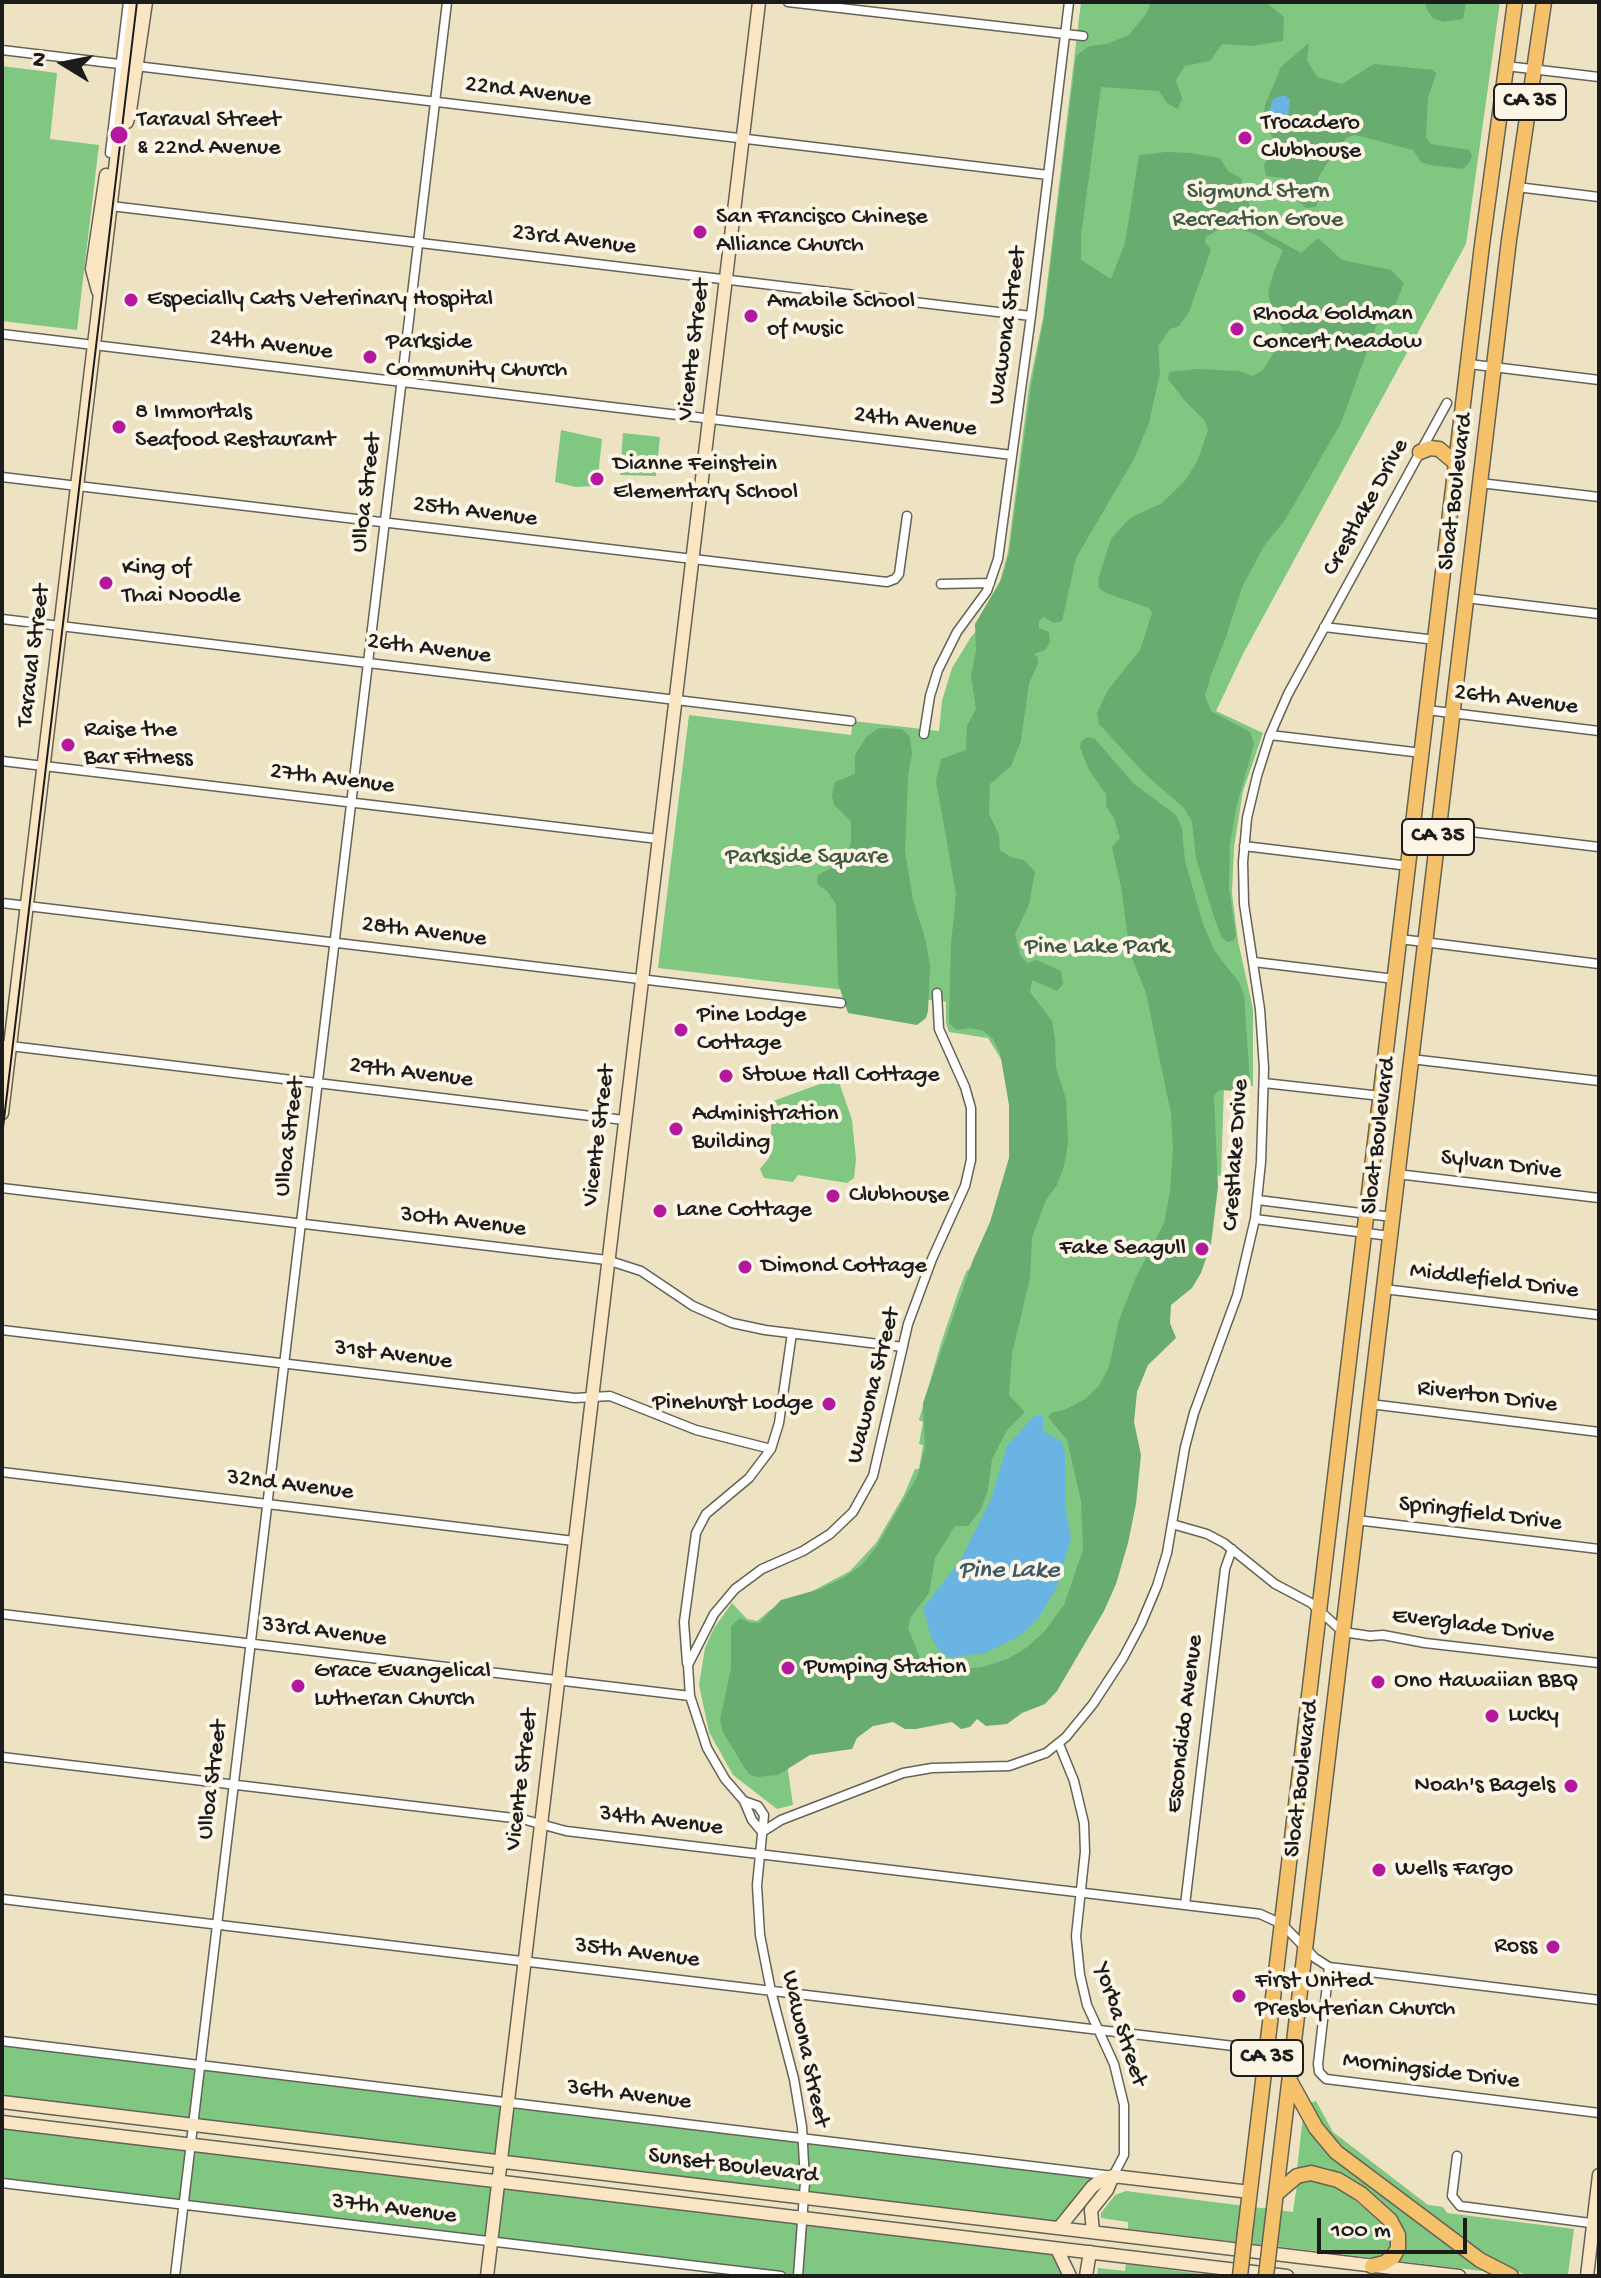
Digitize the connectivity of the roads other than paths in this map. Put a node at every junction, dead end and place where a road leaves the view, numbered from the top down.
1 (128, 2) edge
2 (135, 2) edge
3 (146, 2) edge
4 (447, 2) edge
5 (759, 2) edge
6 (788, 2) edge
7 (1069, 2) edge
8 (1515, 2) edge
9 (1544, 2) edge
10 (1066, 33) junction
11 (1083, 36) dead end
12 (2, 50) edge
13 (128, 65) junction
14 (1506, 66) junction
15 (1534, 69) junction
16 (1599, 77) edge
17 (435, 102) junction
18 (742, 139) junction
19 (114, 150) junction
20 (1048, 175) junction
21 (1517, 187) junction
22 (1599, 197) edge
23 (111, 206) junction
24 (418, 242) junction
25 (725, 279) junction
26 (100, 299) junction
27 (1031, 316) junction
28 (2, 334) edge
29 (94, 345) junction
30 (1469, 364) junction
31 (1494, 367) junction
32 (1599, 380) edge
33 (401, 382) junction
34 (1447, 403) dead end
35 (708, 419) junction
36 (1420, 452) junction
37 (1012, 455) junction
38 (1457, 464) junction
39 (2, 477) edge
40 (1480, 483) junction
41 (77, 486) junction
42 (1599, 497) edge
43 (907, 516) dead end
44 (385, 523) junction
45 (692, 559) junction
46 (990, 583) junction
47 (941, 584) dead end
48 (1466, 598) junction
49 (1599, 614) edge
50 (2, 619) edge
51 (60, 626) junction
52 (1324, 627) junction
53 (1436, 640) junction
54 (368, 663) junction
55 (675, 700) junction
56 (1427, 710) junction
57 (1452, 713) junction
58 (851, 721) dead end
59 (1599, 731) edge
60 (924, 734) dead end
61 (1270, 735) junction
62 (1422, 753) junction
63 (2, 761) edge
64 (44, 766) junction
65 (351, 803) junction
66 (1439, 828) junction
67 (658, 839) junction
68 (1244, 846) junction
69 (1599, 847) edge
70 (1409, 866) junction
71 (2, 903) edge
72 (27, 906) junction
73 (1400, 939) junction
74 (1425, 942) junction
75 (334, 943) junction
76 (1254, 962) junction
77 (1599, 964) edge
78 (641, 979) junction
79 (1395, 979) junction
80 (937, 993) dead end
81 (841, 1003) dead end
82 (6, 1046) edge
83 (1411, 1059) junction
84 (1599, 1081) edge
85 (318, 1083) junction
86 (1264, 1083) junction
87 (1381, 1096) junction
88 (2, 1113) edge
89 (624, 1120) junction
90 (1397, 1174) junction
91 (2, 1188) edge
92 (1599, 1198) edge
93 (1258, 1200) junction
94 (1367, 1214) junction
95 (1392, 1217) junction
96 (1255, 1219) junction
97 (301, 1223) junction
98 (1365, 1233) junction
99 (1390, 1236) junction
100 (607, 1260) junction
101 (1384, 1289) junction
102 (1599, 1315) edge
103 (2, 1330) edge
104 (792, 1333) junction
105 (903, 1347) junction
106 (284, 1363) junction
107 (591, 1398) junction
108 (1370, 1404) junction
109 (1599, 1432) edge
110 (771, 1449) junction
111 (2, 1472) edge
112 (267, 1504) junction
113 (1356, 1520) junction
114 (1172, 1524) junction
115 (574, 1541) junction
116 (1232, 1549) junction
117 (1599, 1549) edge
118 (1320, 1610) junction
119 (2, 1614) edge
120 (1343, 1632) junction
121 (251, 1644) junction
122 (1599, 1663) edge
123 (688, 1665) junction
124 (557, 1681) junction
125 (690, 1696) junction
126 (1059, 1744) junction
127 (2, 1757) edge
128 (234, 1785) junction
129 (540, 1824) junction
130 (762, 1832) junction
131 (760, 1854) junction
132 (1080, 1893) junction
133 (2, 1899) edge
134 (1185, 1905) junction
135 (217, 1924) junction
136 (1282, 1924) junction
137 (1306, 1947) junction
138 (524, 1961) junction
139 (1329, 1967) junction
140 (771, 1991) junction
141 (1599, 2000) edge
142 (1099, 2030) junction
143 (2, 2041) edge
144 (1268, 2050) junction
145 (200, 2065) junction
146 (1290, 2081) junction
147 (2, 2102) edge
148 (507, 2103) junction
149 (1599, 2113) edge
150 (2, 2122) edge
151 (193, 2125) junction
152 (803, 2139) junction
153 (191, 2145) junction
154 (1457, 2156) dead end
155 (500, 2161) junction
156 (1599, 2175) edge
157 (1113, 2176) junction
158 (498, 2182) junction
159 (2, 2183) edge
160 (804, 2198) junction
161 (1250, 2199) junction
162 (1275, 2202) junction
163 (184, 2205) junction
164 (804, 2218) junction
165 (1596, 2224) edge
166 (1059, 2228) junction
167 (1093, 2232) junction
168 (491, 2241) junction
169 (1057, 2249) junction
170 (1090, 2252) junction
171 (1372, 2266) junction
172 (175, 2276) edge
173 (487, 2276) edge
174 (781, 2276) edge
175 (798, 2276) edge
176 (1070, 2276) edge
177 (1086, 2276) edge
178 (1240, 2276) edge
179 (1266, 2276) edge
180 (1287, 2276) edge
181 (1459, 2276) edge
182 (1511, 2276) edge
183 (1587, 2276) edge

1 - 13 street, Taraval Street
2 - 13 street, Taraval Street
3 - 13 street, Taraval Street
4 - 17 street, Ulloa Street
5 - 18 street, Vicente Street
6 - 10 street
7 - 10 street, Wawona Street
8 - 14 main road, Sloat Boulevard / CA 35
9 - 15 main road, Sloat Boulevard / CA 35
10 - 11 street
10 - 20 street, Wawona Street
12 - 13 street, 22nd Avenue
13 - 17 street, 22nd Avenue
13 - 19 street, Taraval Street
13 - 19 street, Taraval Street
14 - 15 street
14 - 30 main road, Sloat Boulevard / CA 35
15 - 16 street
15 - 21 main road, Sloat Boulevard / CA 35
17 - 18 street, 22nd Avenue
17 - 24 street, Ulloa Street
18 - 20 street, 22nd Avenue
18 - 25 street, Vicente Street
19 - 23 street, Taraval Street
19 - 26 street, Taraval Street
20 - 27 street, Wawona Street
21 - 22 street
21 - 31 main road, Sloat Boulevard / CA 35
23 - 24 street, 23rd Avenue
23 - 26 street, Taraval Street
24 - 25 street, 23rd Avenue
24 - 33 street, Ulloa Street
25 - 27 street, 23rd Avenue
25 - 35 street, Vicente Street
26 - 29 street, Taraval Street
27 - 37 street, Wawona Street
28 - 29 street, 24th Avenue
29 - 33 street, 24th Avenue
29 - 41 street, Taraval Street
30 - 31 street
30 - 38 main road, Sloat Boulevard / CA 35
31 - 32 street
31 - 40 main road, Sloat Boulevard / CA 35
33 - 35 street, 24th Avenue
33 - 44 street, Ulloa Street
34 - 36 street, Crestlake Drive
35 - 37 street, 24th Avenue
35 - 45 street, Vicente Street
36 - 38 main road
36 - 52 street, Crestlake Drive
37 - 46 street, Wawona Street
38 - 53 main road, Sloat Boulevard / CA 35
39 - 41 street, 25th Avenue
40 - 42 street
40 - 48 main road, Sloat Boulevard / CA 35
41 - 44 street, 25th Avenue
41 - 51 street, Taraval Street
43 - 45 street, 25th Avenue
44 - 45 street, 25th Avenue
44 - 54 street, Ulloa Street
45 - 55 street, Vicente Street
46 - 47 street
46 - 60 street, Wawona Street
48 - 49 street
48 - 57 main road, Sloat Boulevard / CA 35
50 - 51 street, 26th Avenue
51 - 54 street, 26th Avenue
51 - 64 street, Taraval Street
52 - 53 street
52 - 61 street, Crestlake Drive
53 - 56 main road, Sloat Boulevard / CA 35
54 - 55 street, 26th Avenue
54 - 65 street, Ulloa Street
55 - 58 street, 26th Avenue
55 - 67 street, Vicente Street
56 - 57 street, 26th Avenue
56 - 62 main road, Sloat Boulevard / CA 35
57 - 59 street, 26th Avenue
57 - 66 main road, Sloat Boulevard / CA 35
61 - 62 street
61 - 68 street, Crestlake Drive
62 - 70 main road, Sloat Boulevard / CA 35
63 - 64 street, 27th Avenue
64 - 65 street, 27th Avenue
64 - 72 street, Taraval Street
65 - 67 street, 27th Avenue
65 - 75 street, Ulloa Street
66 - 69 street
66 - 74 main road, Sloat Boulevard / CA 35
67 - 78 street, Vicente Street
68 - 70 street
68 - 76 street, Crestlake Drive
70 - 73 main road, Sloat Boulevard / CA 35
71 - 72 street, 28th Avenue
72 - 75 street, 28th Avenue
72 - 82 street, Taraval Street
73 - 74 street
73 - 79 main road, Sloat Boulevard / CA 35
74 - 77 street
74 - 83 main road, Sloat Boulevard / CA 35
75 - 78 street, 28th Avenue
75 - 85 street, Ulloa Street
76 - 79 street
76 - 86 street, Crestlake Drive
78 - 81 street, 28th Avenue
78 - 89 street, Vicente Street
79 - 87 main road, Sloat Boulevard / CA 35
80 - 105 street, Wawona Street
82 - 85 street, 29th Avenue
82 - 88 street, Taraval Street
83 - 84 street
83 - 90 main road, Sloat Boulevard / CA 35
85 - 89 street, 29th Avenue
85 - 97 street, Ulloa Street
86 - 87 street
86 - 93 street, Crestlake Drive
87 - 94 main road, Sloat Boulevard / CA 35
89 - 100 street, Vicente Street
90 - 92 street, Sylvan Drive
90 - 95 main road, Sloat Boulevard / CA 35
91 - 97 street, 30th Avenue
93 - 94 street
93 - 96 street, Crestlake Drive
94 - 95 street
94 - 98 main road, Sloat Boulevard / CA 35
95 - 99 main road, Sloat Boulevard / CA 35
96 - 98 street
96 - 114 street, Crestlake Drive
97 - 100 street, 30th Avenue
97 - 106 street, Ulloa Street
98 - 99 street
98 - 118 main road, Sloat Boulevard / CA 35
99 - 101 main road, Sloat Boulevard / CA 35
100 - 104 street, 30th Avenue
100 - 107 street, Vicente Street
101 - 102 street, Middlefield Drive
101 - 108 main road, Sloat Boulevard / CA 35
103 - 106 street, 31st Avenue
104 - 105 street, 30th Avenue
104 - 110 street
105 - 123 street, Wawona Street
106 - 107 street, 31st Avenue
106 - 112 street, Ulloa Street
107 - 110 street, 31st Avenue
107 - 115 street, Vicente Street
108 - 109 street, Riverton Drive
108 - 113 main road, Sloat Boulevard / CA 35
110 - 123 street
111 - 112 street, 32nd Avenue
112 - 115 street, 32nd Avenue
112 - 121 street, Ulloa Street
113 - 117 street, Springfield Drive
113 - 120 main road, Sloat Boulevard / CA 35
114 - 116 street
114 - 126 street, Crestlake Drive
115 - 124 street, Vicente Street
116 - 118 street
116 - 134 street, Escondido Avenue
118 - 120 street
118 - 136 main road, Sloat Boulevard / CA 35
119 - 121 street, 33rd Avenue
120 - 122 street, Everglade Drive
120 - 137 main road, Sloat Boulevard / CA 35
121 - 124 street, 33rd Avenue
121 - 128 street, Ulloa Street
123 - 125 street
124 - 125 street, 33rd Avenue
124 - 129 street, Vicente Street
125 - 130 street
126 - 130 street, Crestlake Drive
126 - 132 street, Yorba Street
127 - 128 street, 34th Avenue
128 - 129 street, 34th Avenue
128 - 135 street, Ulloa Street
129 - 131 street, 34th Avenue
129 - 138 street, Vicente Street
130 - 131 street, Wawona Street
131 - 132 street, 34th Avenue
131 - 140 street, Wawona Street
132 - 134 street, 34th Avenue
132 - 142 street, Yorba Street
133 - 135 street, 35th Avenue
134 - 136 street, 34th Avenue
135 - 138 street, 35th Avenue
135 - 145 street, Ulloa Street
136 - 137 street, 34th Avenue
136 - 144 main road, Sloat Boulevard / CA 35
137 - 139 street, 34th Avenue
137 - 146 main road, Sloat Boulevard / CA 35
138 - 140 street, 35th Avenue
138 - 148 street, Vicente Street
139 - 141 street
139 - 149 street, Morningside Drive
140 - 142 street, 35th Avenue
140 - 152 street, Wawona Street
142 - 144 street, 35th Avenue
142 - 157 street, Yorba Street
143 - 145 street, 36th Avenue
144 - 161 main road, Sloat Boulevard / CA 35
145 - 148 street, 36th Avenue
145 - 151 street, Ulloa Street
146 - 162 main road, Sloat Boulevard / CA 35
146 - 182 main road
147 - 151 street, Sunset Boulevard
148 - 152 street, 36th Avenue
148 - 155 street, Vicente Street
150 - 153 street, Sunset Boulevard
151 - 153 street, Ulloa Street
151 - 155 street, Sunset Boulevard
152 - 157 street, 36th Avenue
152 - 160 street, Wawona Street
153 - 158 street, Sunset Boulevard
153 - 163 street, Ulloa Street
154 - 165 street
155 - 158 street, Vicente Street
155 - 160 street, Sunset Boulevard
156 - 165 street
157 - 161 street, 36th Avenue
157 - 166 street
157 - 167 street
158 - 164 street, Sunset Boulevard
158 - 168 street, Vicente Street
159 - 163 street, 37th Avenue
160 - 164 street, Wawona Street
160 - 166 street, Sunset Boulevard
161 - 178 main road, Sloat Boulevard / CA 35, bridge
162 - 171 main road
162 - 179 main road, Sloat Boulevard / CA 35, bridge
163 - 168 street, 37th Avenue
163 - 172 street, Ulloa Street
164 - 169 street, Sunset Boulevard
164 - 175 street, Wawona Street
165 - 183 street
166 - 167 street, Sunset Boulevard
167 - 171 street, Sunset Boulevard
168 - 173 street, Vicente Street
168 - 174 street, 37th Avenue
169 - 170 street, Sunset Boulevard
169 - 176 street
170 - 177 street
170 - 180 street, Sunset Boulevard
171 - 181 street, Sunset Boulevard

